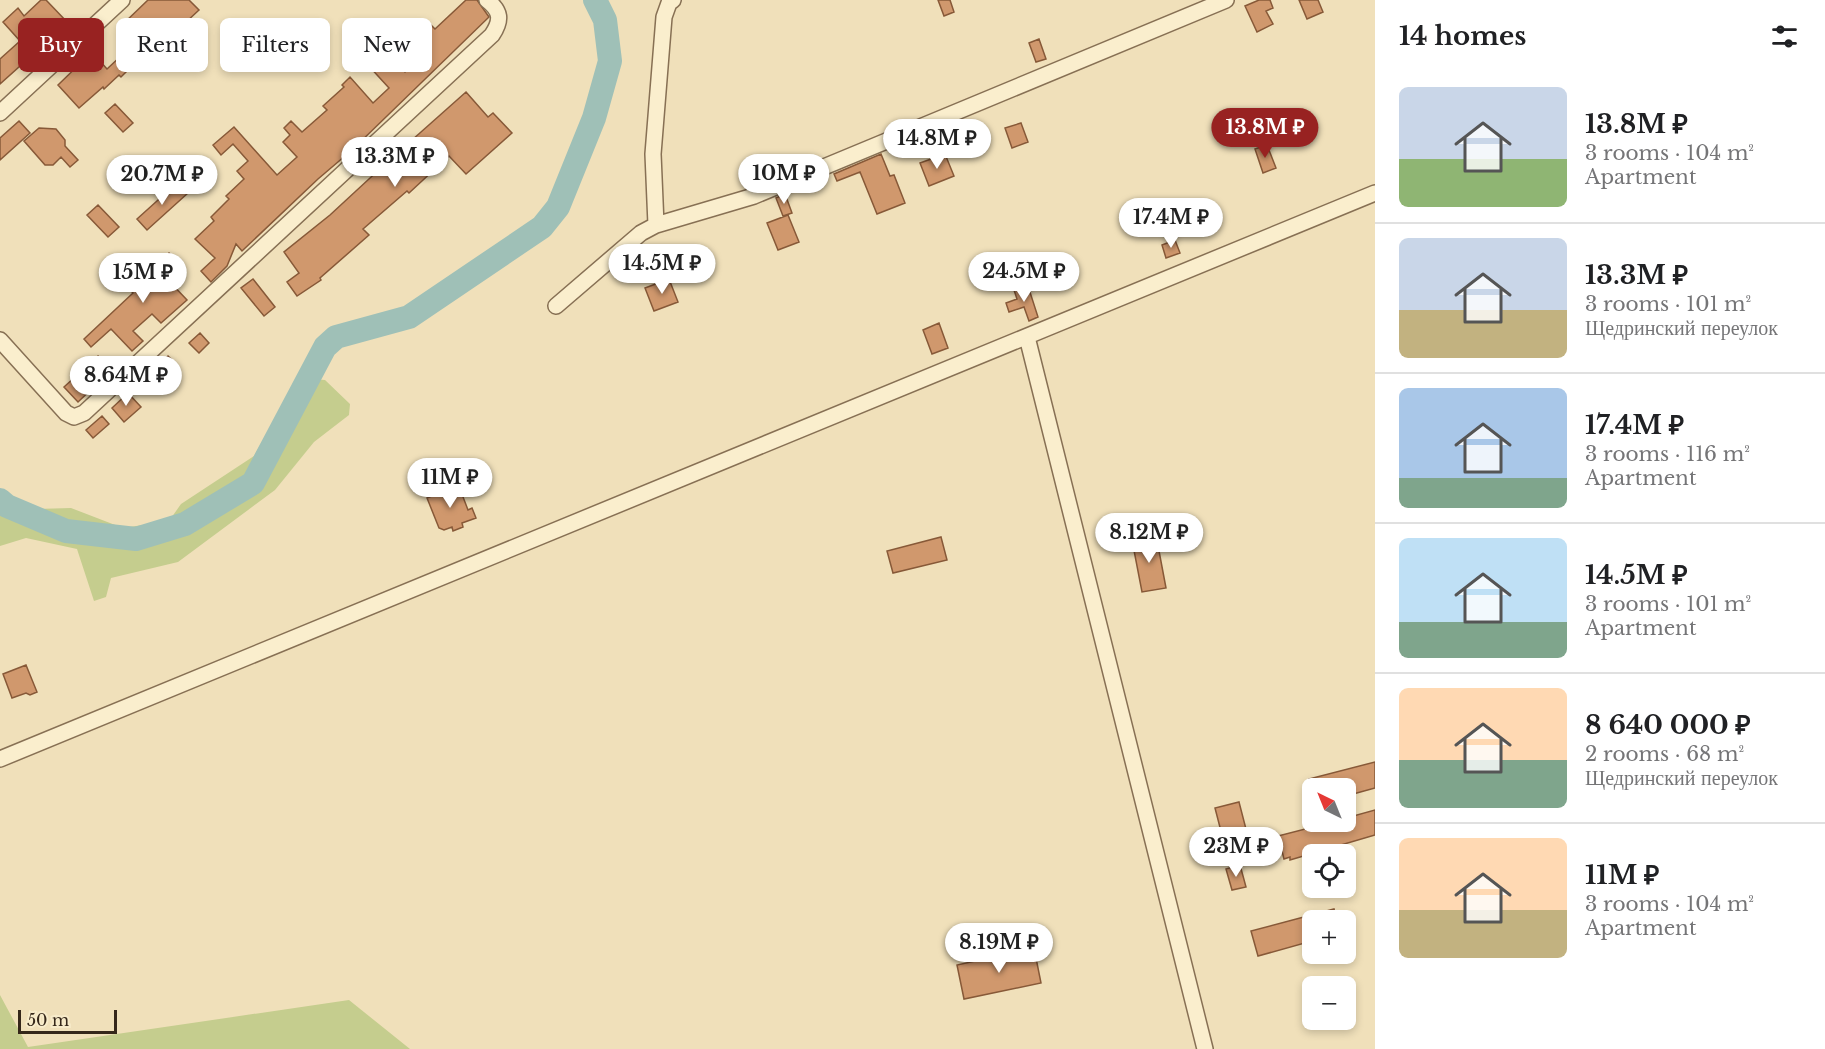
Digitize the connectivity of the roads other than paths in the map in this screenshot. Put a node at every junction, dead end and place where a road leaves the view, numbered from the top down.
1 (122, 0) edge
2 (487, 0) edge
3 (673, 0) edge
4 (1226, 0) edge
5 (0, 113) edge
6 (1375, 194) edge
7 (656, 225) junction
8 (556, 306) dead end
9 (1027, 337) junction
10 (0, 340) edge
11 (0, 759) edge
12 (1205, 1049) edge

1 - 5 street
2 - 10 street
3 - 7 street
4 - 7 street
6 - 9 street
7 - 8 street
9 - 11 street
9 - 12 street

